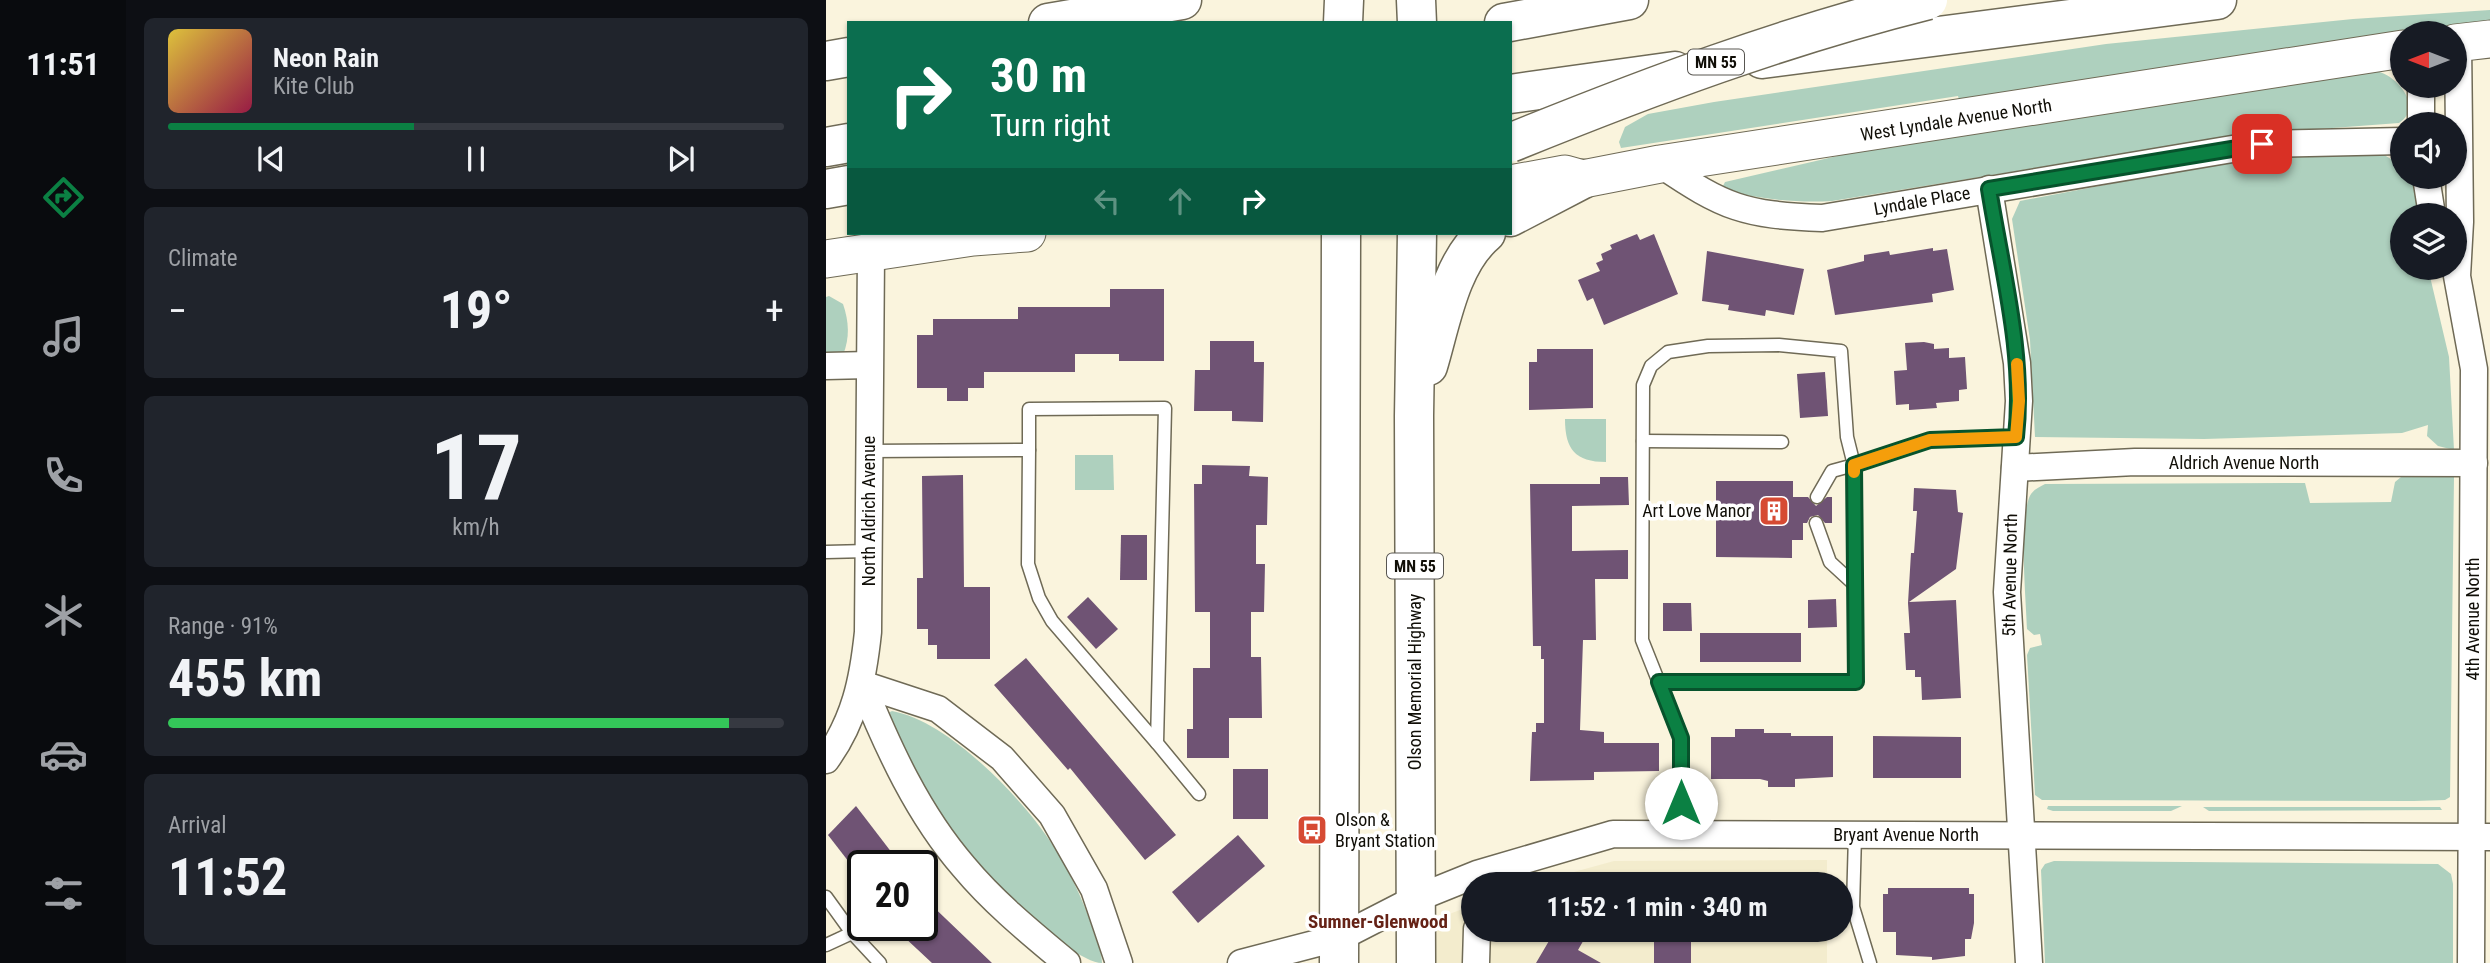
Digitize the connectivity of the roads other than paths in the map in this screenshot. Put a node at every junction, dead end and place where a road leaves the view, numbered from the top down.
1 (1182, 0) edge
2 (1344, 0) edge
3 (1416, 0) edge
4 (1629, 0) edge
5 (1928, 0) edge
6 (2217, 0) edge
7 (1060, 21) edge
8 (1343, 21) edge
9 (1416, 21) edge
10 (1512, 22) edge
11 (2390, 51) edge
12 (847, 57) edge
13 (826, 61) edge
14 (1512, 94) edge
15 (2465, 98) edge
16 (2390, 141) edge
17 (1512, 142) edge
18 (847, 143) edge
19 (826, 147) edge
20 (1660, 164) junction
21 (1583, 179) junction
22 (1512, 184) edge
23 (847, 185) edge
24 (826, 189) edge
25 (1989, 189) junction
26 (2461, 203) edge
27 (1512, 216) edge
28 (1000, 235) edge
29 (1341, 235) edge
30 (1417, 235) edge
31 (1484, 235) edge
32 (871, 253) junction
33 (826, 259) edge
34 (2457, 280) edge
35 (869, 365) junction
36 (826, 366) edge
37 (1414, 416) junction
38 (2016, 437) junction
39 (1643, 441) junction
40 (1782, 442) dead end
41 (1029, 450) junction
42 (869, 451) junction
43 (2474, 463) junction
44 (1854, 465) junction
45 (2015, 468) junction
46 (1816, 497) dead end
47 (1816, 523) dead end
48 (2482, 530) edge
49 (868, 551) junction
50 (826, 552) edge
51 (1855, 585) junction
52 (1659, 682) junction
53 (862, 684) junction
54 (1157, 743) junction
55 (826, 760) edge
56 (1199, 794) dead end
57 (1681, 834) junction
58 (1855, 835) junction
59 (2021, 835) junction
60 (2481, 837) edge
61 (1498, 872) edge
62 (1461, 884) edge
63 (826, 897) edge
64 (1415, 899) junction
65 (847, 926) edge
66 (847, 935) edge
67 (859, 941) edge
68 (1476, 942) edge
69 (826, 945) edge
70 (1340, 950) edge
71 (880, 963) edge
72 (1067, 963) edge
73 (1119, 963) edge
74 (1241, 963) edge
75 (1416, 963) edge
76 (1476, 963) edge
77 (1870, 963) edge
78 (2029, 963) edge
79 (2471, 963) edge

1 - 7 main road
2 - 8 main road
3 - 9 main road
4 - 10 main road
5 - 17 main road, MN 55, bridge
6 - 14 main road
11 - 20 main road, West Lyndale Avenue North
12 - 13 main road
15 - 26 street, 4th Avenue North
16 - 25 street, Lyndale Place
18 - 19 main road
20 - 21 main road, West Lyndale Avenue North
20 - 25 street, Lyndale Place
21 - 22 main road, West Lyndale Avenue North
21 - 27 main road
23 - 24 main road
25 - 38 street, 5th Avenue North
28 - 32 main road
29 - 70 main road
30 - 37 main road, Olson Memorial Highway / MN 55
31 - 37 main road
32 - 33 main road
32 - 35 street, North Aldrich Avenue
34 - 43 street, 4th Avenue North
35 - 36 street
35 - 42 street, North Aldrich Avenue
37 - 64 main road, Olson Memorial Highway / MN 55
38 - 44 lane
38 - 45 street, 5th Avenue North
39 - 40 lane
39 - 44 lane
39 - 52 lane
41 - 42 lane
41 - 54 lane
41 - 54 lane
42 - 49 street, North Aldrich Avenue
43 - 45 street, Aldrich Avenue North
43 - 48 street, 4th Avenue North
44 - 46 lane
44 - 51 lane
45 - 59 street, 5th Avenue North
47 - 51 lane
48 - 60 street, 4th Avenue North
49 - 50 lane
49 - 53 street, North Aldrich Avenue
51 - 52 lane
52 - 57 lane
53 - 55 street, North Aldrich Avenue
53 - 72 street
53 - 73 street
54 - 56 lane
57 - 58 street, Bryant Avenue North
57 - 61 street, Bryant Avenue North
58 - 59 street, Bryant Avenue North
58 - 77 lane
59 - 60 street, Bryant Avenue North
59 - 78 street, 5th Avenue North
60 - 79 street, 4th Avenue North
62 - 64 street, Bryant Avenue North
63 - 65 lane
64 - 70 street, Bryant Avenue North
64 - 75 main road, Olson Memorial Highway / MN 55
66 - 69 lane
67 - 71 lane
68 - 76 street
70 - 74 street, Bryant Avenue North

